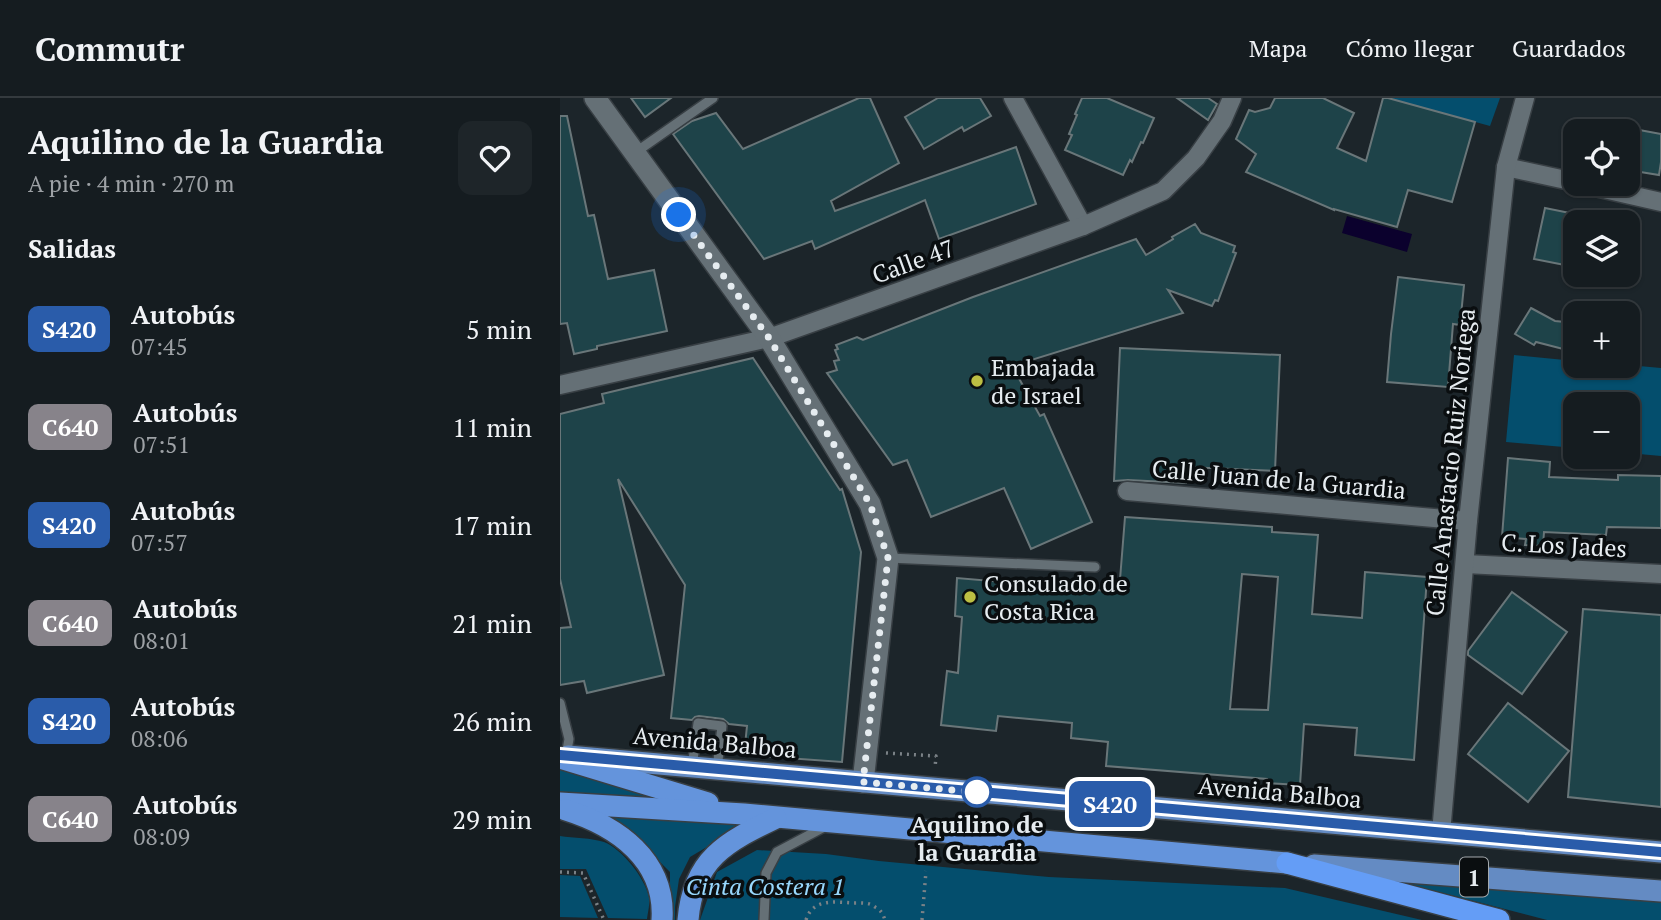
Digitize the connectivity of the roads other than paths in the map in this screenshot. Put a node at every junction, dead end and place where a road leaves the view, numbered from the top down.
1 (595, 98) edge
2 (713, 98) edge
3 (1013, 98) edge
4 (1232, 98) edge
5 (1525, 98) edge
6 (634, 153) junction
7 (1506, 167) junction
8 (1563, 179) edge
9 (1635, 196) edge
10 (1661, 202) edge
11 (1083, 226) junction
12 (769, 338) junction
13 (560, 385) edge
14 (1127, 491) dead end
15 (1468, 521) junction
16 (888, 558) junction
17 (1465, 564) junction
18 (1095, 567) dead end
19 (1661, 575) edge
20 (560, 703) edge
21 (562, 756) edge
22 (692, 767) junction
23 (717, 769) junction
24 (863, 782) junction
25 (560, 805) edge
26 (744, 814) junction
27 (778, 817) junction
28 (834, 822) junction
29 (1441, 833) junction
30 (1661, 852) edge
31 (1287, 863) junction
32 (1661, 891) edge
33 (662, 920) edge
34 (688, 920) edge
35 (764, 920) edge
36 (1499, 920) edge

1 - 6 street
2 - 6 lane
3 - 11 street
4 - 11 street, Calle 47
5 - 7 street, Calle Anastacio Ruiz Noriega
6 - 12 street
7 - 8 street
7 - 15 street, Calle Anastacio Ruiz Noriega
9 - 10 street
11 - 12 street, Calle 47
12 - 13 street, Calle 47
12 - 16 street
14 - 15 street, Calle Juan de la Guardia
15 - 17 street, Calle Anastacio Ruiz Noriega
16 - 18 lane
16 - 24 street
17 - 19 street, C. Los Jades
17 - 29 street, Calle Anastacio Ruiz Noriega
20 - 21 lane
21 - 22 main road, Avenida Balboa
21 - 26 highway
22 - 23 main road, Avenida Balboa
22 - 23 lane
23 - 24 main road, Avenida Balboa
24 - 29 main road, Avenida Balboa
25 - 26 highway
25 - 33 highway
26 - 27 highway, 1
27 - 28 highway, 1
27 - 34 highway
28 - 31 highway, 1
28 - 35 lane
29 - 30 main road, Avenida Balboa
31 - 32 main road, 1
31 - 36 highway

